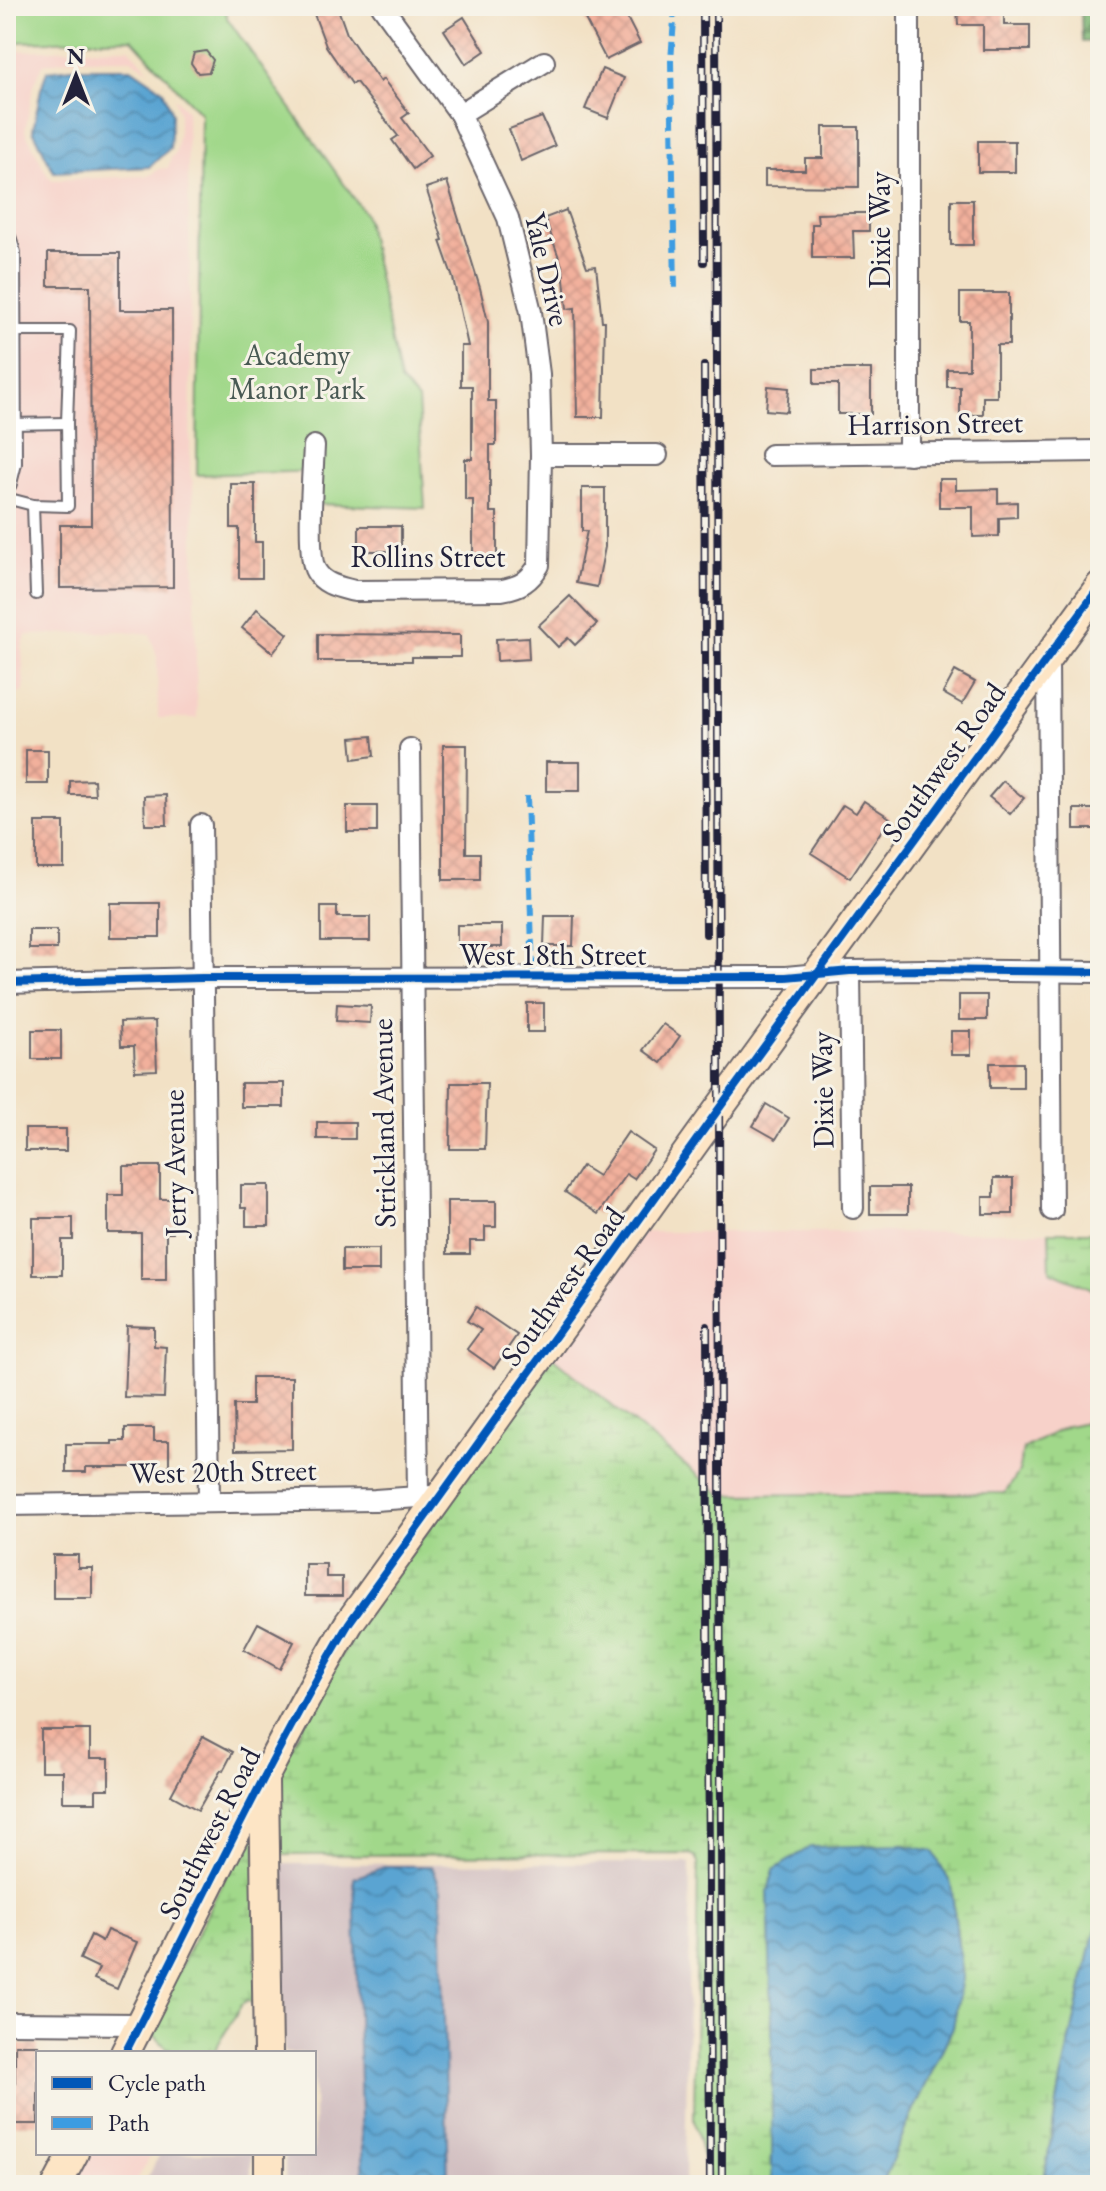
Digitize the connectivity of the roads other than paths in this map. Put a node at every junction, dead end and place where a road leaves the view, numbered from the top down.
1 (382, 6) edge
2 (909, 6) edge
3 (544, 62) dead end
4 (460, 114) junction
5 (6, 240) edge
6 (10, 331) junction
7 (67, 423) junction
8 (10, 424) junction
9 (314, 446) dead end
10 (1100, 451) edge
11 (909, 454) junction
12 (541, 455) junction
13 (657, 455) dead end
14 (771, 455) dead end
15 (6, 483) edge
16 (6, 498) edge
17 (33, 505) junction
18 (532, 578) joint
19 (1100, 586) edge
20 (36, 594) dead end
21 (1048, 657) junction
22 (410, 749) dead end
23 (201, 825) dead end
24 (850, 971) junction
25 (1051, 972) junction
26 (1100, 972) edge
27 (818, 974) junction
28 (202, 978) junction
29 (412, 978) junction
30 (6, 983) edge
31 (853, 1208) dead end
32 (1052, 1210) dead end
33 (429, 1496) junction
34 (209, 1501) junction
35 (6, 1505) edge
36 (264, 1777) junction
37 (6, 2023) edge
38 (140, 2024) junction
39 (126, 2051) edge
40 (268, 2051) edge
41 (73, 2155) edge
42 (269, 2155) edge
43 (57, 2185) edge
44 (269, 2185) edge

1 - 4 street, Yale Drive
2 - 11 street, Dixie Way
3 - 4 street
4 - 12 street, Yale Drive
5 - 6 street
6 - 7 lane
6 - 8 street
7 - 8 lane
7 - 17 lane
8 - 15 street
9 - 18 street, Rollins Street
10 - 11 street, Harrison Street
11 - 14 street, Harrison Street
12 - 13 street
12 - 18 street, Yale Drive
16 - 17 lane
17 - 20 lane
19 - 21 street, Southwest Road
21 - 25 street
21 - 27 street, Southwest Road
22 - 29 street, Strickland Avenue
23 - 28 street, Jerry Avenue
24 - 25 street, West 18th Street
24 - 27 street, West 18th Street
24 - 31 street, Dixie Way
25 - 26 street, West 18th Street
25 - 32 street
27 - 29 street, West 18th Street
27 - 33 street, Southwest Road
28 - 29 street, West 18th Street
28 - 30 street, West 18th Street
28 - 34 street, Jerry Avenue
29 - 33 street, Strickland Avenue
33 - 34 street, West 20th Street
33 - 36 street, Southwest Road
34 - 35 street, West 20th Street
36 - 38 street, Southwest Road
36 - 40 street
37 - 38 street
38 - 39 street, Southwest Road
41 - 43 street
42 - 44 street

